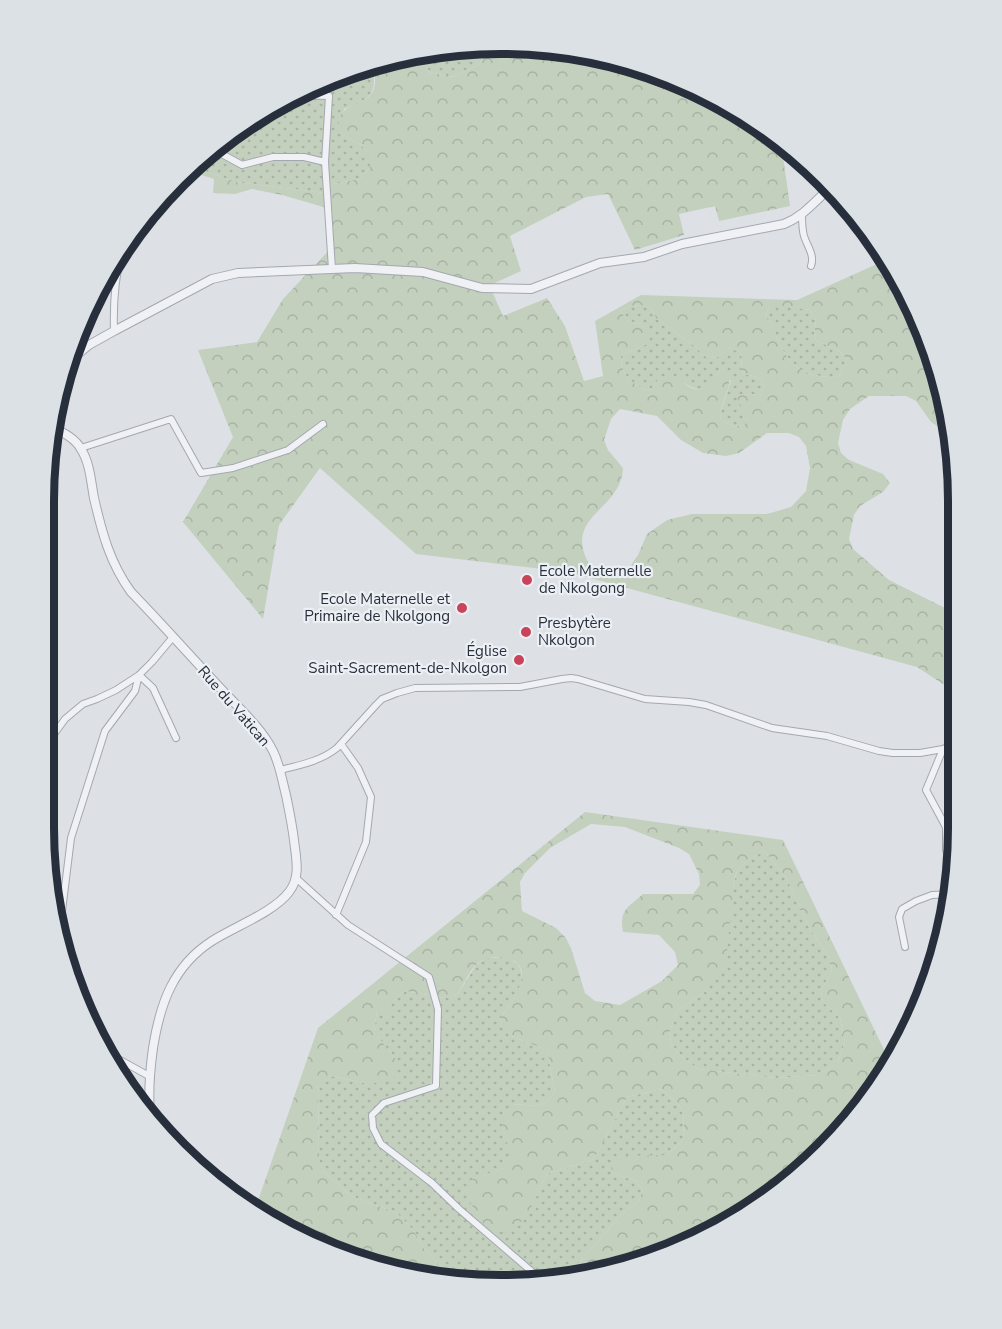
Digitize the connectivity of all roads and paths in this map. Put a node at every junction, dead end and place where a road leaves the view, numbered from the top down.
1 (313, 96) edge
2 (220, 153) dead end
3 (325, 162) junction
4 (825, 193) edge
5 (802, 214) junction
6 (811, 266) dead end
7 (332, 269) junction
8 (117, 272) edge
9 (114, 331) junction
10 (80, 353) edge
11 (323, 424) dead end
12 (60, 430) edge
13 (81, 448) junction
14 (173, 638) junction
15 (139, 675) junction
16 (54, 734) edge
17 (176, 738) dead end
18 (341, 744) junction
19 (948, 747) edge
20 (943, 749) junction
21 (280, 770) junction
22 (947, 853) edge
23 (296, 878) junction
24 (943, 894) edge
25 (62, 910) edge
26 (336, 915) junction
27 (905, 947) dead end
28 (118, 1059) edge
29 (149, 1076) junction
30 (150, 1105) edge
31 (534, 1274) edge

1 - 3 street
2 - 3 street
3 - 7 street
4 - 5 street
5 - 6 street
5 - 7 street
7 - 9 street
8 - 9 street
9 - 10 street
11 - 13 street
12 - 13 street
13 - 14 street, Rue du Vatican
14 - 15 street
14 - 21 street, Rue du Vatican
15 - 16 street
15 - 17 street
15 - 25 street
18 - 20 street
18 - 21 street
18 - 26 street
19 - 20 street
20 - 22 street
21 - 23 street, Rue du Vatican
23 - 26 street
23 - 29 street
24 - 27 street
26 - 31 street
28 - 29 street
29 - 30 street

